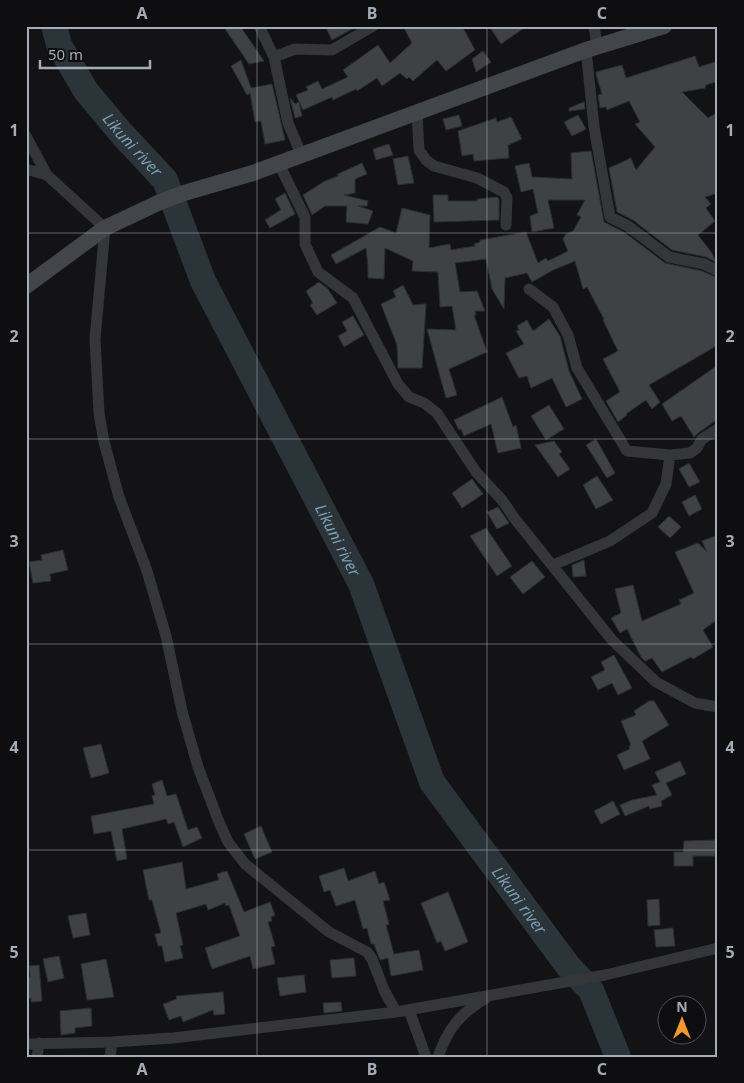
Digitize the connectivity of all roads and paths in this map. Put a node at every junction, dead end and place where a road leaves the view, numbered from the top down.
1 (259, 26) edge
2 (373, 26) edge
3 (594, 26) edge
4 (664, 26) edge
5 (633, 31) edge
6 (592, 48) junction
7 (274, 57) junction
8 (416, 113) junction
9 (26, 136) edge
10 (302, 156) junction
11 (279, 164) junction
12 (26, 169) edge
13 (47, 175) junction
14 (506, 225) dead end
15 (105, 228) junction
16 (718, 271) edge
17 (29, 281) edge
18 (529, 289) dead end
19 (718, 428) edge
20 (670, 455) junction
21 (553, 565) junction
22 (718, 707) edge
23 (718, 948) edge
24 (494, 994) junction
25 (409, 1010) junction
26 (396, 1012) junction
27 (112, 1042) junction
28 (39, 1043) junction
29 (26, 1044) edge
30 (37, 1057) edge
31 (110, 1057) edge
32 (426, 1057) edge
33 (438, 1057) edge

1 - 7 street
2 - 7 street
3 - 6 street
4 - 5 street
5 - 6 street
6 - 8 street
6 - 16 street
7 - 10 street
8 - 10 street
8 - 14 street
9 - 13 street
10 - 11 street
11 - 15 street
11 - 21 street
12 - 13 street
13 - 15 street
15 - 17 street
15 - 26 street
18 - 20 street
19 - 20 street
20 - 21 street
21 - 22 street
23 - 24 street
24 - 25 street
24 - 33 street
25 - 26 street
25 - 32 street
26 - 27 street
27 - 28 street
27 - 31 street
28 - 29 street
28 - 30 street

